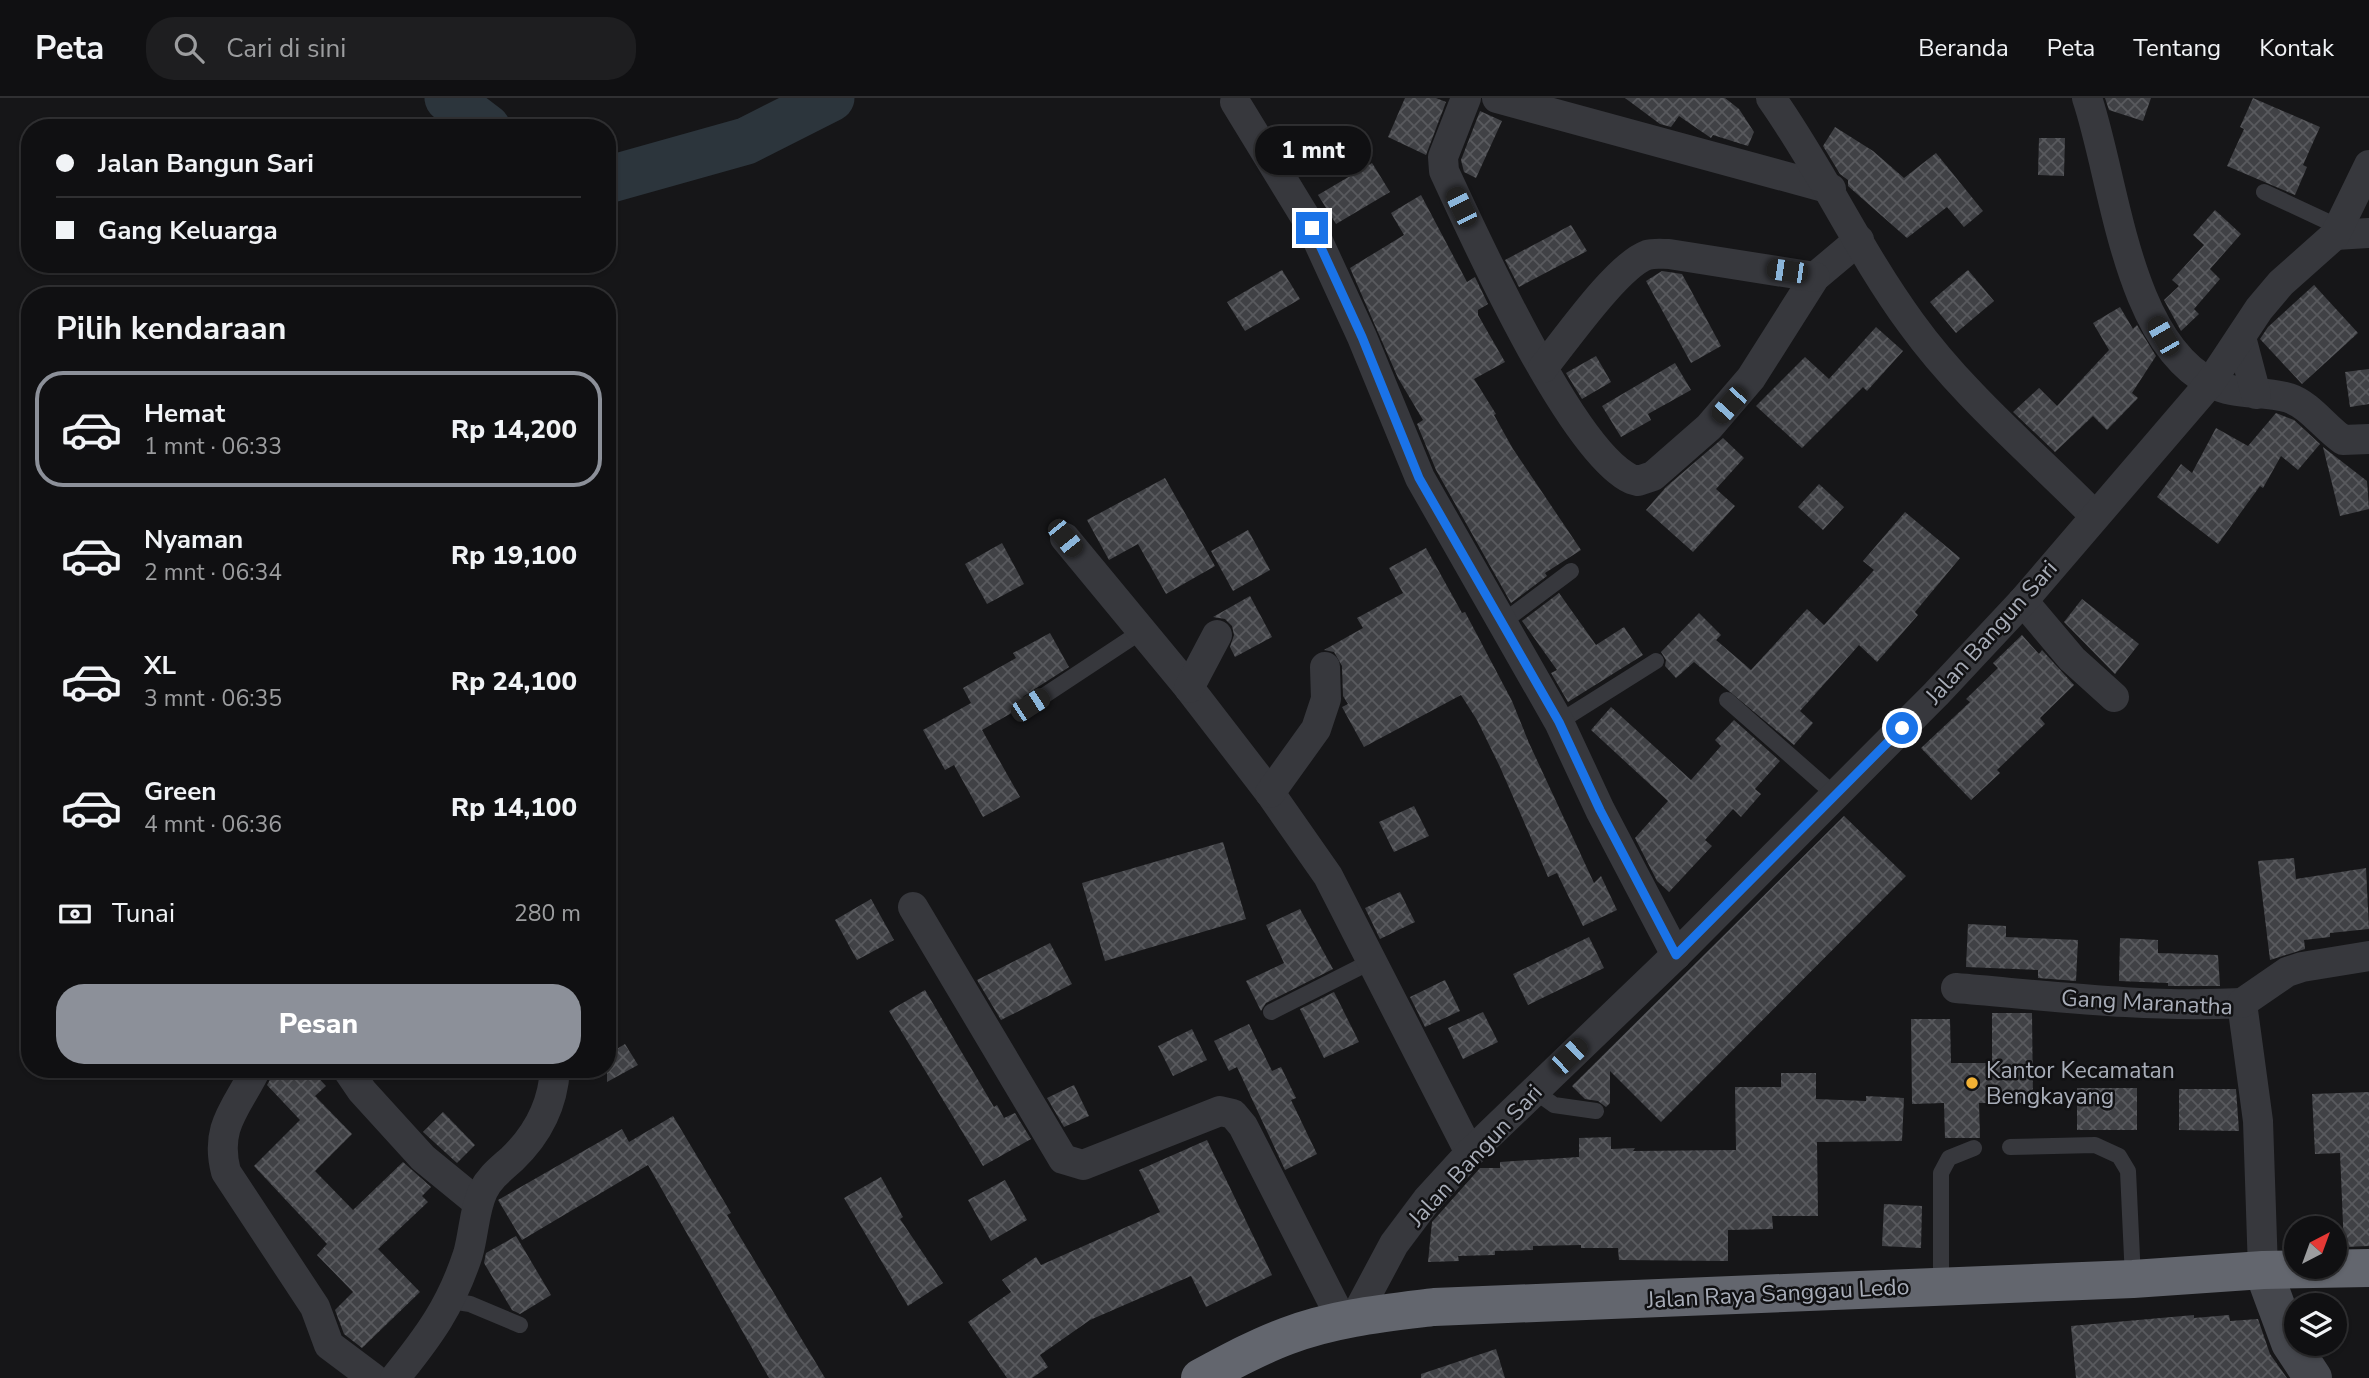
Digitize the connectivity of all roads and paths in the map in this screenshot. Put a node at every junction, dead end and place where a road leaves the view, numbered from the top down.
1 (1466, 98) edge
2 (1497, 98) edge
3 (1771, 98) edge
4 (2087, 98) edge
5 (1235, 102) dead end
6 (2369, 165) edge
7 (1831, 189) junction
8 (2264, 192) dead end
9 (2337, 231) junction
10 (2369, 233) edge
11 (1860, 240) junction
12 (1815, 277) junction
13 (2241, 337) junction
14 (1543, 368) junction
15 (2210, 383) junction
16 (2256, 394) junction
17 (2369, 439) edge
18 (2094, 515) junction
19 (1065, 538) dead end
20 (1570, 571) dead end
21 (2024, 601) junction
22 (1503, 622) junction
23 (1142, 631) junction
24 (1217, 635) dead end
25 (1656, 661) dead end
26 (1325, 667) dead end
27 (1189, 688) junction
28 (2114, 697) dead end
29 (1727, 700) dead end
30 (1030, 705) dead end
31 (1559, 722) junction
32 (1270, 793) junction
33 (1835, 795) junction
34 (913, 907) dead end
35 (1676, 955) junction
36 (2369, 956) edge
37 (1372, 961) junction
38 (1956, 988) dead end
39 (2242, 1003) junction
40 (1271, 1012) dead end
41 (251, 1078) edge
42 (353, 1078) edge
43 (554, 1078) edge
44 (1534, 1090) junction
45 (1597, 1111) dead end
46 (2010, 1147) dead end
47 (1974, 1148) dead end
48 (1470, 1153) junction
49 (478, 1203) junction
50 (2369, 1268) edge
51 (2263, 1270) junction
52 (2133, 1279) junction
53 (1941, 1286) junction
54 (451, 1301) junction
55 (1348, 1320) junction
56 (520, 1325) dead end
57 (373, 1378) edge
58 (395, 1378) edge
59 (1200, 1378) edge
60 (2313, 1378) edge

1 - 14 street
2 - 7 street
3 - 7 street
4 - 15 street
5 - 22 street
6 - 9 street, Jalan Bangun Sari
7 - 11 street
8 - 9 lane
9 - 10 street
9 - 13 street, Jalan Bangun Sari
11 - 12 street
11 - 18 street
12 - 14 street
12 - 14 street
13 - 15 street, Jalan Bangun Sari
13 - 16 street
15 - 16 street
15 - 18 street, Jalan Bangun Sari
16 - 17 street
18 - 21 street, Jalan Bangun Sari
19 - 23 street
20 - 22 lane
21 - 28 street
21 - 33 street, Jalan Bangun Sari
22 - 31 street
23 - 27 street
23 - 30 lane
24 - 27 street
25 - 31 lane
26 - 32 street
27 - 32 street
29 - 33 lane
31 - 35 street
32 - 37 street
33 - 35 street, Jalan Bangun Sari
34 - 55 street
35 - 44 street, Jalan Bangun Sari
36 - 39 street
37 - 40 lane
37 - 48 street
38 - 39 street, Gang Maranatha
39 - 51 street, Gang Maranatha
41 - 57 street
42 - 49 street
43 - 49 street
44 - 45 lane
44 - 48 street, Jalan Bangun Sari
46 - 52 lane
47 - 53 lane
48 - 55 street, Jalan Bangun Sari
49 - 54 street
50 - 51 highway, Jalan Raya Sanggau Ledo
51 - 52 highway, Jalan Raya Sanggau Ledo
51 - 60 main road
52 - 53 highway, Jalan Raya Sanggau Ledo
53 - 55 highway, Jalan Raya Sanggau Ledo
54 - 56 lane
54 - 58 street
55 - 59 highway, Jalan Raya Sanggau Ledo

